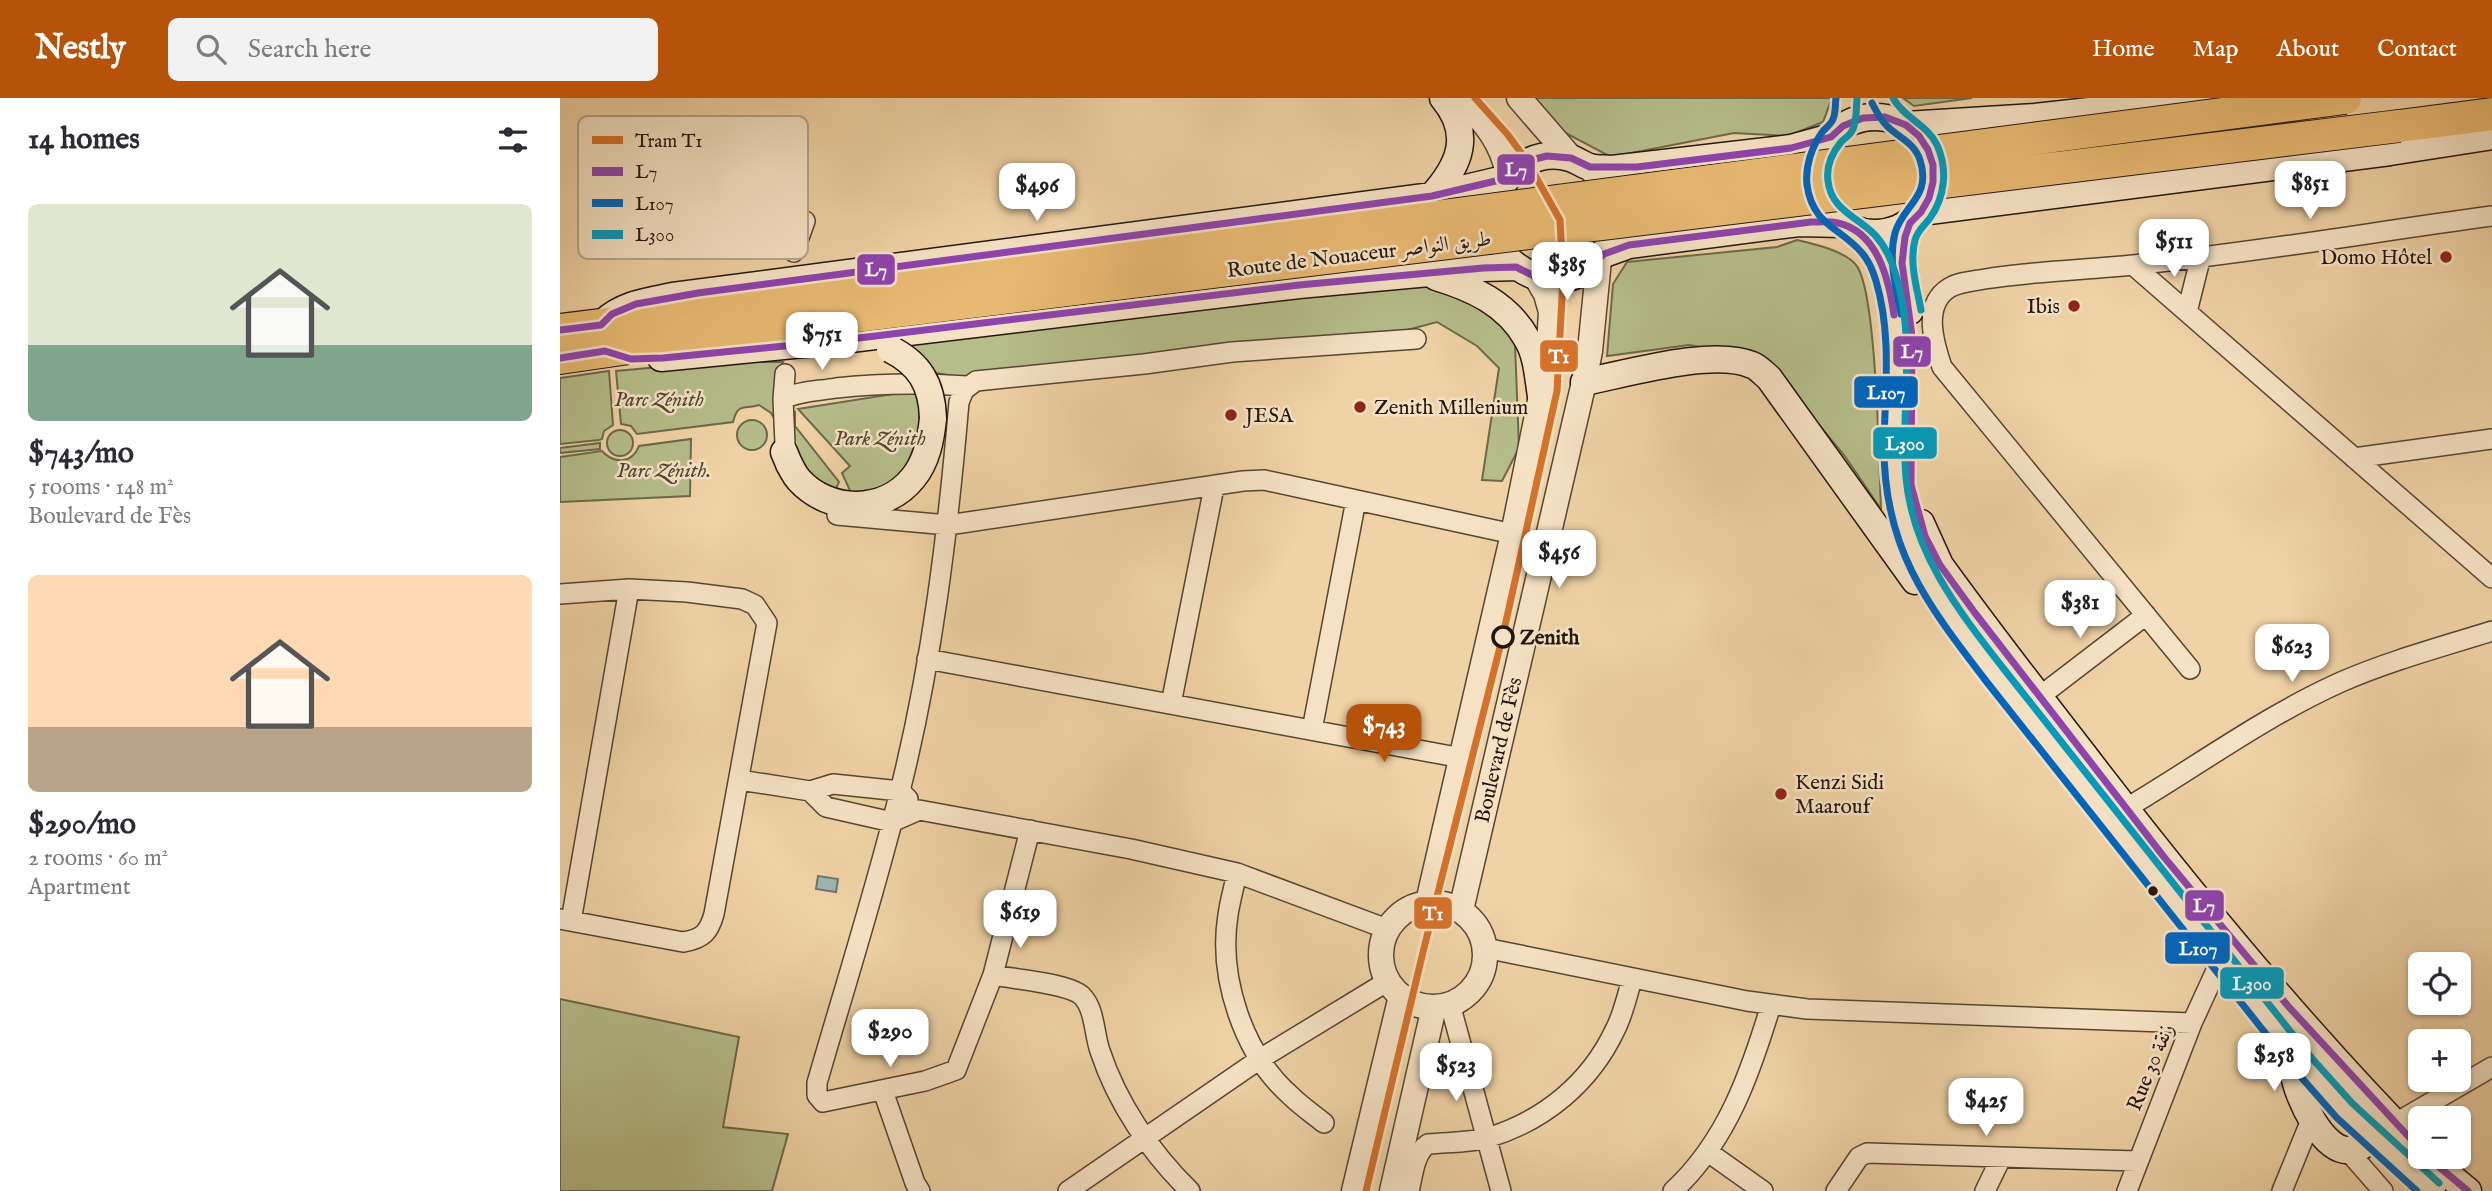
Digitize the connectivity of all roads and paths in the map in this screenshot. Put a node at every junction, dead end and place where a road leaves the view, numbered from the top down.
1 (1443, 98) edge
2 (1461, 98) edge
3 (1519, 98) edge
4 (1847, 98) edge
5 (1881, 98) edge
6 (2206, 98) edge
7 (2345, 98) edge
8 (2492, 114) edge
9 (1901, 123) junction
10 (1837, 132) junction
11 (2492, 136) edge
12 (1580, 162) junction
13 (1506, 177) junction
14 (1432, 196) junction
15 (2492, 216) edge
16 (1915, 217) junction
17 (1850, 228) junction
18 (2200, 256) junction
19 (1601, 257) junction
20 (2133, 265) junction
21 (1526, 272) junction
22 (1427, 274) junction
23 (816, 309) junction
24 (2187, 312) junction
25 (560, 330) edge
26 (603, 338) junction
27 (1416, 339) dead end
28 (768, 345) junction
29 (560, 358) edge
30 (785, 374) dead end
31 (1584, 382) junction
32 (967, 386) junction
33 (1541, 396) junction
34 (783, 399) junction
35 (2492, 439) edge
36 (784, 452) junction
37 (2354, 458) junction
38 (1214, 487) junction
39 (1356, 500) junction
40 (948, 524) junction
41 (1513, 534) junction
42 (2492, 578) edge
43 (629, 589) junction
44 (560, 594) edge
45 (1946, 610) junction
46 (2146, 615) junction
47 (2492, 631) edge
48 (927, 659) junction
49 (2190, 669) dead end
50 (2039, 697) junction
51 (1171, 704) junction
52 (1312, 730) junction
53 (1462, 758) junction
54 (740, 780) junction
55 (810, 791) junction
56 (900, 791) junction
57 (2125, 809) junction
58 (919, 810) junction
59 (892, 822) junction
60 (1030, 830) junction
61 (1237, 873) junction
62 (1428, 902) junction
63 (1461, 910) junction
64 (565, 920) edge
65 (1387, 929) junction
66 (1485, 948) junction
67 (2220, 962) junction
68 (993, 975) junction
69 (1632, 979) junction
70 (1394, 988) junction
71 (1771, 1005) junction
72 (1442, 1006) junction
73 (2192, 1023) junction
74 (2293, 1052) junction
75 (1260, 1059) junction
76 (2492, 1067) edge
77 (883, 1091) junction
78 (2311, 1119) junction
79 (1324, 1123) dead end
80 (2384, 1130) junction
81 (1486, 1138) junction
82 (1145, 1139) junction
83 (2408, 1143) edge
84 (2348, 1151) junction
85 (1709, 1152) junction
86 (2001, 1158) junction
87 (2137, 1161) junction
88 (2441, 1169) edge
89 (920, 1191) edge
90 (1068, 1191) edge
91 (1190, 1191) edge
92 (1354, 1191) edge
93 (1392, 1191) edge
94 (1409, 1191) edge
95 (1501, 1191) edge
96 (1673, 1191) edge
97 (1763, 1191) edge
98 (1836, 1191) edge
99 (1985, 1191) edge
100 (2127, 1191) edge
101 (2282, 1191) edge
102 (2383, 1191) edge
103 (2432, 1191) edge
104 (2468, 1191) edge

1 - 14 main road
2 - 13 street
3 - 12 street
4 - 10 main road
5 - 9 main road
6 - 9 main road
7 - 23 highway, Route de Nouaceur طريق النواصر, bridge
8 - 23 highway, Route de Nouaceur طريق النواصر, bridge
9 - 10 main road
9 - 16 main road
10 - 12 main road
10 - 17 main road
11 - 16 main road
12 - 13 main road
12 - 19 main road
13 - 14 main road
13 - 21 main road
14 - 26 main road
15 - 18 street
16 - 17 main road
16 - 50 main road
17 - 19 main road
17 - 45 main road
18 - 20 street
18 - 24 street
19 - 21 main road
19 - 31 street, Boulevard de Fès
20 - 24 street
20 - 46 street
21 - 22 main road
21 - 33 street, Boulevard de Fès
22 - 28 main road
22 - 33 main road
23 - 26 highway, Route de Nouaceur طريق النواصر
24 - 37 street
25 - 26 highway, Route de Nouaceur طريق النواصر
26 - 28 main road
26 - 29 highway, Route de Nouaceur طريق النواصر
27 - 32 street
28 - 36 main road, bridge
30 - 34 street
31 - 45 main road
31 - 63 street, Boulevard de Fès
32 - 34 street
32 - 40 street
33 - 41 street, Boulevard de Fès
34 - 36 street
35 - 37 street
36 - 40 street
37 - 42 street
38 - 39 street
38 - 40 street
38 - 51 street
39 - 41 street
39 - 52 street
40 - 48 street
41 - 53 street, Boulevard de Fès
43 - 44 street
43 - 54 street
43 - 64 street
45 - 67 main road
46 - 49 street
46 - 50 street
47 - 57 street
48 - 51 street
48 - 56 street
50 - 57 main road
51 - 52 street
52 - 53 street
53 - 62 street, Boulevard de Fès
54 - 55 street
54 - 64 street
55 - 56 street
55 - 59 street
56 - 58 street
56 - 59 street
57 - 80 main road
58 - 59 street
58 - 60 street
59 - 77 street
60 - 61 street
60 - 68 street
61 - 65 street
61 - 75 street
62 - 63 street
62 - 65 street
63 - 66 street
65 - 70 street
66 - 69 street
66 - 72 street
67 - 73 street, Rue 30 زنقة
67 - 74 main road
68 - 77 street
68 - 82 street
69 - 71 street
69 - 81 street
70 - 72 street
70 - 75 street
70 - 92 street
71 - 73 street
71 - 85 street
72 - 81 street
72 - 93 street
73 - 87 street, Rue 30 زنقة
74 - 78 main road
74 - 80 main road
75 - 79 street
75 - 82 street
76 - 80 street
77 - 89 street
78 - 84 main road
78 - 101 street
80 - 83 main road
80 - 84 main road
80 - 103 main road
81 - 94 street
81 - 95 street
82 - 90 street
82 - 91 street
84 - 102 street
85 - 96 street
85 - 97 street
86 - 87 street
86 - 98 street
86 - 99 street
87 - 100 street, Rue 30 زنقة
88 - 104 main road

